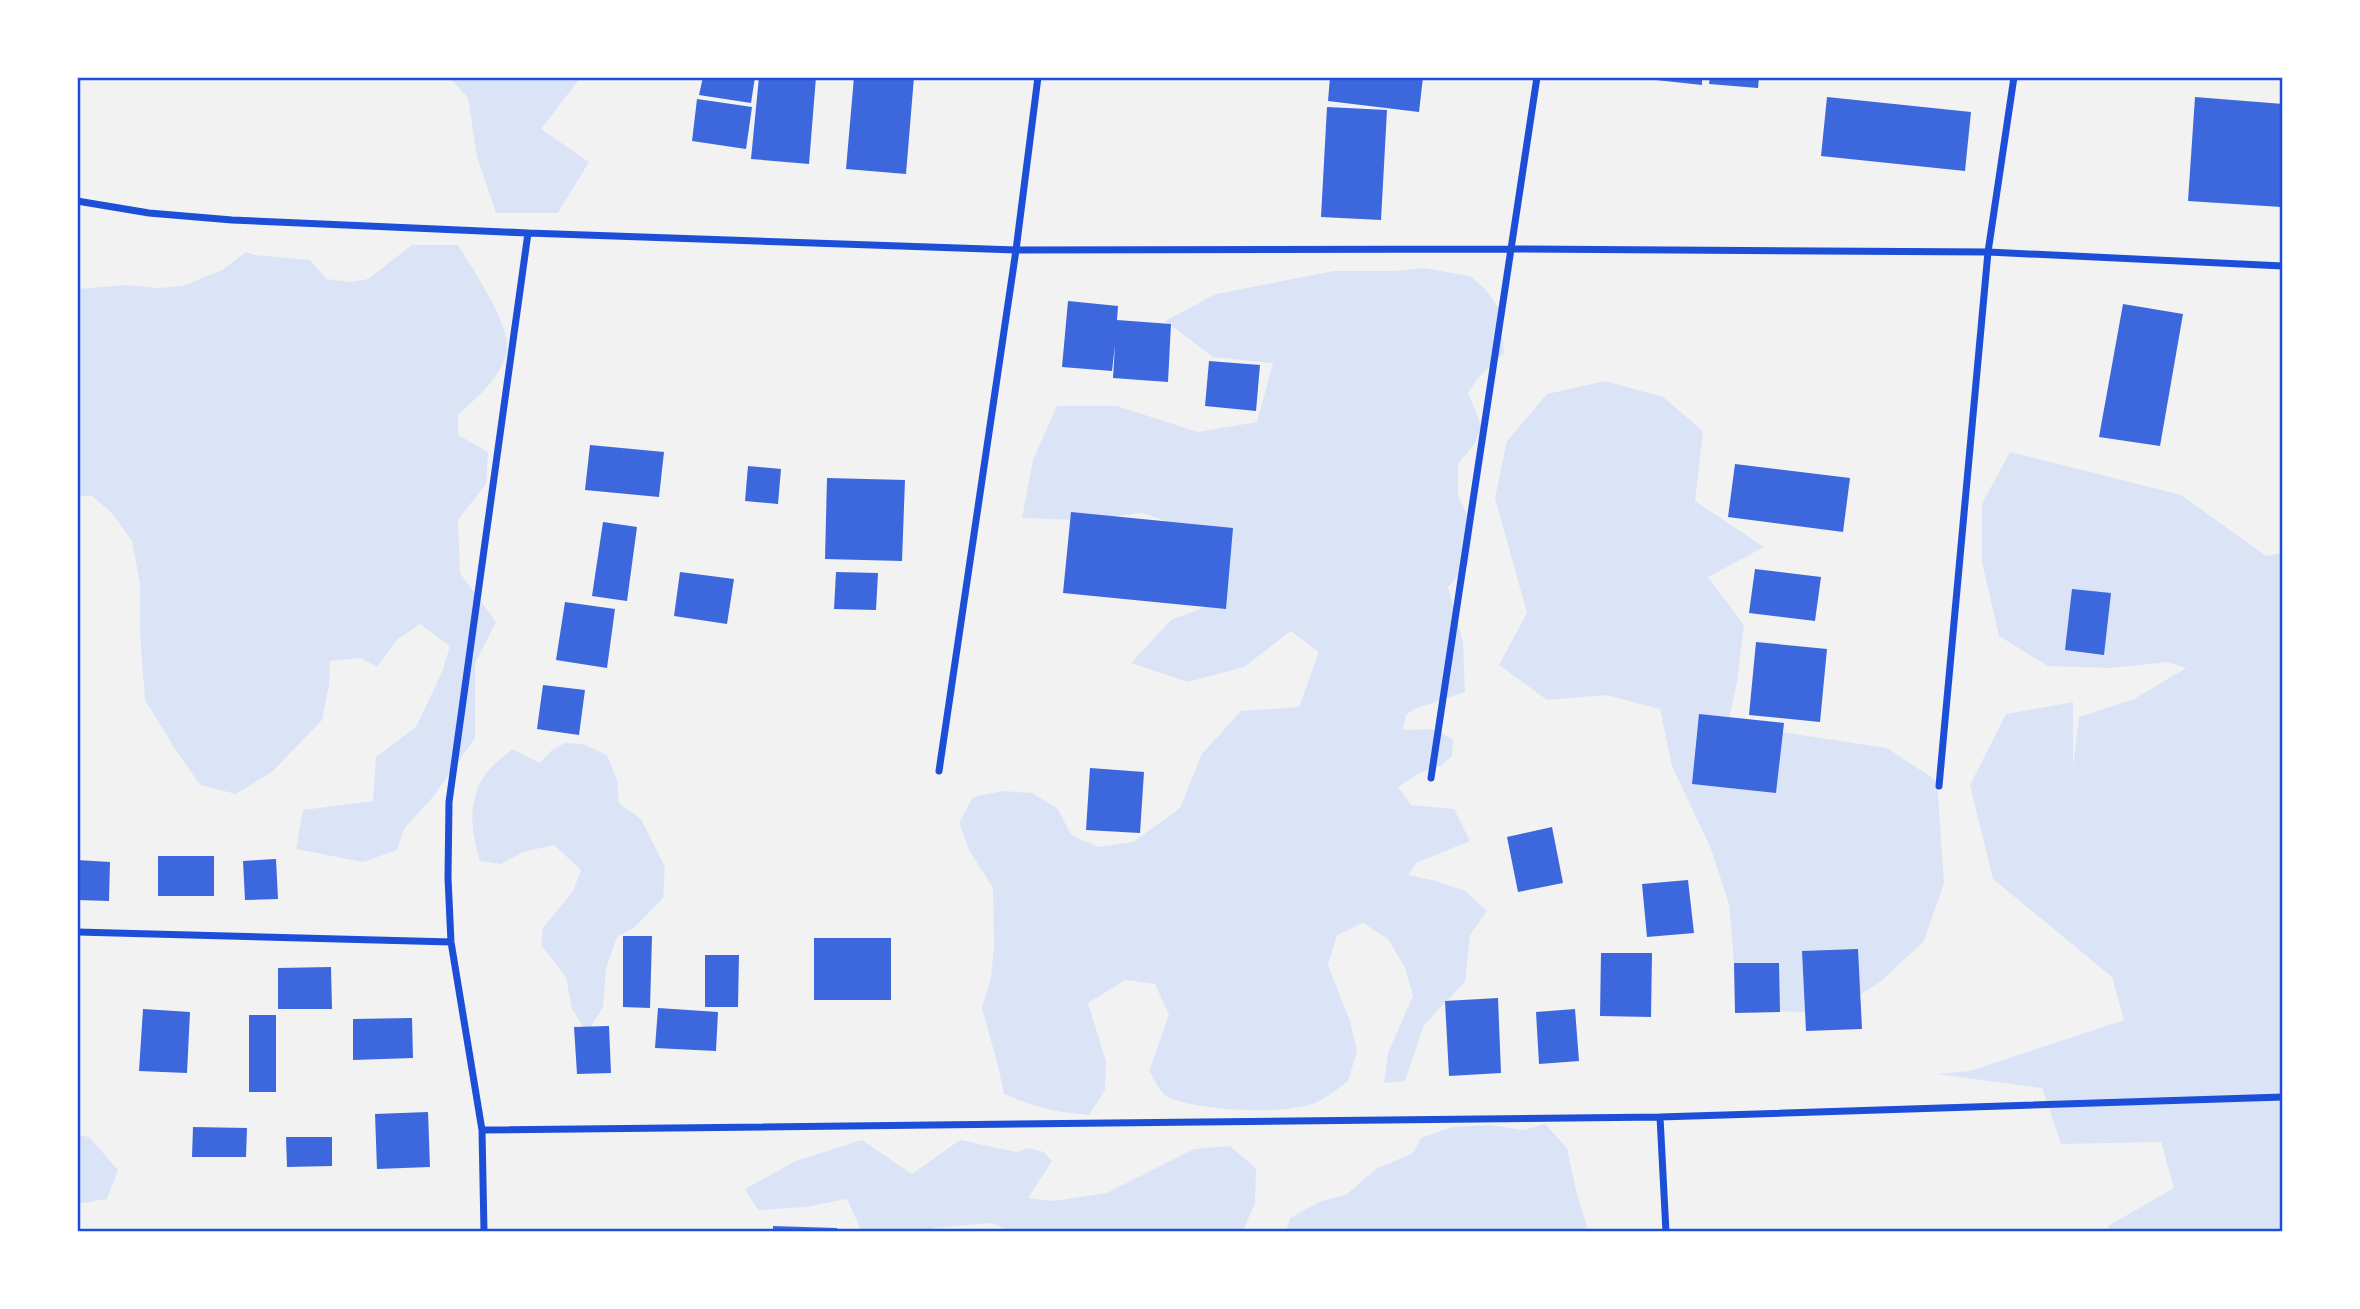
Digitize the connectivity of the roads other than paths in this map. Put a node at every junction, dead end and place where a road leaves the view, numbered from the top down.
1 (1038, 77) edge
2 (1537, 77) edge
3 (2014, 77) edge
4 (77, 201) edge
5 (528, 233) junction
6 (1511, 249) junction
7 (1016, 250) junction
8 (1988, 252) junction
9 (2283, 266) edge
10 (939, 771) dead end
11 (1431, 778) dead end
12 (1939, 786) dead end
13 (77, 932) edge
14 (452, 942) junction
15 (2283, 1097) edge
16 (1660, 1117) junction
17 (482, 1130) junction
18 (484, 1232) edge
19 (1666, 1232) edge

1 - 7 street
2 - 6 street
3 - 8 street
4 - 5 street
5 - 7 street
5 - 14 street
6 - 7 street
6 - 8 street
6 - 11 street
7 - 10 street
8 - 9 street
8 - 12 street
13 - 14 street
14 - 17 street
15 - 16 street
16 - 17 street
16 - 19 street
17 - 18 street

